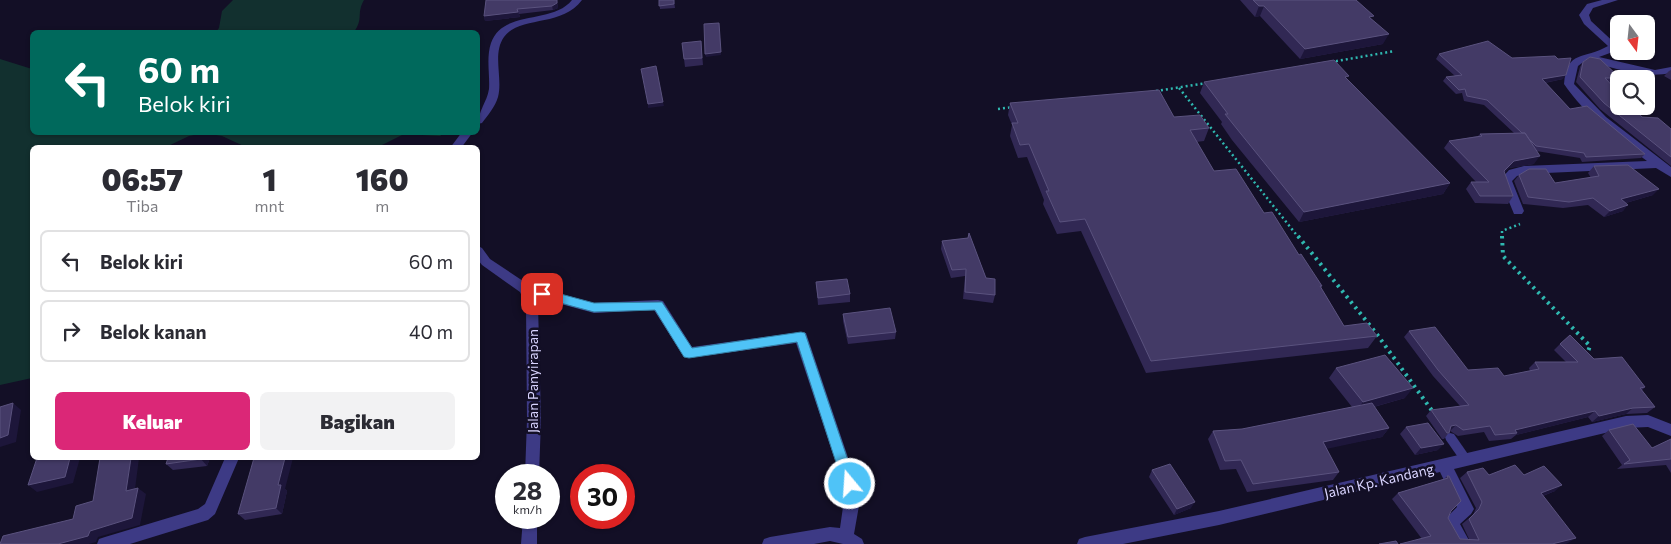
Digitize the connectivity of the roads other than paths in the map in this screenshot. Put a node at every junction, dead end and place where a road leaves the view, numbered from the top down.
1 (577, 0) edge
2 (1613, 0) edge
3 (1585, 56) junction
4 (1671, 70) edge
5 (480, 119) edge
6 (466, 135) edge
7 (457, 145) edge
8 (1658, 164) junction
9 (1671, 173) edge
10 (1518, 210) road end
11 (482, 263) edge
12 (525, 289) junction
13 (1671, 430) edge
14 (1450, 437) edge
15 (231, 460) edge
16 (1466, 460) junction
17 (532, 464) edge
18 (1444, 465) junction
19 (530, 529) edge
20 (851, 540) edge
21 (105, 544) edge
22 (529, 544) edge
23 (770, 544) edge
24 (1085, 544) edge
25 (1463, 544) edge

1 - 5 street
2 - 3 street
3 - 4 street
3 - 8 street
6 - 7 street
8 - 9 street
8 - 10 street
11 - 12 street
12 - 17 street, Jalan Panyirapan
12 - 20 street
13 - 16 street, Jalan Kp. Kandang
14 - 16 lane
15 - 21 street
16 - 18 street, Jalan Kp. Kandang
18 - 24 street, Jalan Kp. Kandang
18 - 25 street
19 - 22 street
20 - 23 street

